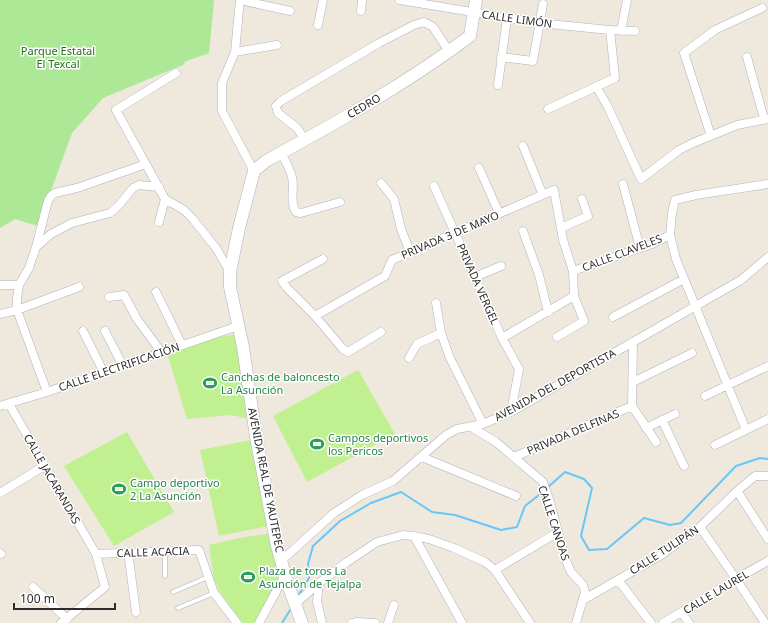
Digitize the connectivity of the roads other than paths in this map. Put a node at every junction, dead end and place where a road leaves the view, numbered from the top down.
1 (240, 0) edge
2 (323, 0) edge
3 (362, 0) edge
4 (400, 0) edge
5 (476, 0) edge
6 (627, 0) edge
7 (543, 4) dead end
8 (762, 8) dead end
9 (290, 11) dead end
10 (361, 11) dead end
11 (474, 13) junction
12 (506, 18) junction
13 (540, 23) junction
14 (318, 25) dead end
15 (610, 30) junction
16 (621, 31) junction
17 (635, 31) dead end
18 (277, 45) dead end
19 (449, 51) junction
20 (236, 52) junction
21 (502, 57) junction
22 (747, 58) dead end
23 (176, 73) dead end
24 (498, 85) dead end
25 (596, 86) junction
26 (548, 109) dead end
27 (766, 119) edge
28 (711, 136) junction
29 (305, 140) junction
30 (523, 146) dead end
31 (281, 153) junction
32 (146, 164) junction
33 (479, 168) dead end
34 (254, 171) junction
35 (381, 183) dead end
36 (622, 184) dead end
37 (768, 184) edge
38 (434, 186) dead end
39 (158, 187) junction
40 (543, 194) junction
41 (165, 199) junction
42 (582, 199) dead end
43 (340, 202) dead end
44 (500, 213) junction
45 (159, 222) dead end
46 (561, 228) junction
47 (523, 231) dead end
48 (455, 232) junction
49 (670, 235) junction
50 (36, 247) junction
51 (640, 248) junction
52 (410, 252) junction
53 (768, 257) edge
54 (323, 259) dead end
55 (501, 266) dead end
56 (573, 271) junction
57 (230, 272) junction
58 (475, 277) junction
59 (684, 279) junction
60 (0, 285) edge
61 (19, 285) junction
62 (79, 287) dead end
63 (156, 292) dead end
64 (574, 296) junction
65 (109, 297) dead end
66 (436, 303) dead end
67 (696, 307) junction
68 (17, 310) junction
69 (548, 312) junction
70 (0, 314) edge
71 (316, 316) junction
72 (613, 317) dead end
73 (238, 326) junction
74 (83, 331) dead end
75 (105, 331) dead end
76 (381, 332) dead end
77 (441, 333) junction
78 (557, 337) dead end
79 (502, 338) junction
80 (633, 342) junction
81 (182, 345) junction
82 (162, 353) junction
83 (692, 353) dead end
84 (410, 358) dead end
85 (123, 366) junction
86 (768, 366) edge
87 (104, 373) junction
88 (632, 382) junction
89 (727, 385) junction
90 (47, 392) junction
91 (705, 396) dead end
92 (9, 404) junction
93 (0, 406) edge
94 (632, 406) junction
95 (511, 412) junction
96 (675, 414) dead end
97 (662, 420) junction
98 (768, 420) edge
99 (483, 424) junction
100 (470, 427) junction
101 (646, 428) junction
102 (746, 430) junction
103 (656, 442) dead end
104 (715, 445) dead end
105 (422, 456) junction
106 (514, 456) junction
107 (44, 466) junction
108 (684, 466) dead end
109 (768, 476) edge
110 (0, 492) edge
111 (737, 492) junction
112 (516, 496) dead end
113 (700, 527) junction
114 (558, 532) junction
115 (414, 536) junction
116 (768, 539) edge
117 (165, 550) junction
118 (128, 552) junction
119 (96, 554) junction
120 (281, 561) junction
121 (768, 561) edge
122 (495, 570) junction
123 (164, 576) dead end
124 (208, 577) junction
125 (286, 578) junction
126 (736, 578) junction
127 (618, 580) junction
128 (319, 583) junction
129 (33, 586) dead end
130 (172, 592) dead end
131 (214, 593) junction
132 (583, 600) junction
133 (294, 603) junction
134 (394, 605) dead end
135 (178, 608) dead end
136 (136, 612) dead end
137 (682, 613) junction
138 (64, 621) edge
139 (762, 622) edge
140 (237, 623) edge
141 (259, 623) edge
142 (302, 623) edge
143 (322, 623) edge
144 (352, 623) edge
145 (375, 623) edge
146 (388, 623) edge
147 (462, 623) edge
148 (530, 623) edge
149 (576, 623) edge
150 (651, 623) edge
151 (663, 623) edge
152 (689, 623) edge

1 - 9 street
1 - 20 street
2 - 14 street
3 - 10 street
4 - 11 street, CALLE LIMÓN
5 - 11 street
6 - 16 street
7 - 13 street
8 - 28 street
11 - 12 street, CALLE LIMÓN
11 - 19 street, CEDRO
12 - 13 street, CALLE LIMÓN
12 - 21 street
13 - 15 street, CALLE LIMÓN
13 - 21 street
15 - 16 street, CALLE LIMÓN
15 - 25 street
16 - 17 street, CALLE LIMÓN
18 - 20 street
19 - 29 street, CEDRO
19 - 29 street
20 - 34 street
21 - 24 street
22 - 27 street
23 - 32 street
25 - 26 street
25 - 28 street
27 - 28 street
29 - 31 street, CEDRO
30 - 40 street
31 - 34 street, CEDRO
31 - 43 street
32 - 39 street
32 - 50 street
33 - 44 street
34 - 57 street, AVENIDA REAL DE YAUTEPEC
35 - 52 street
36 - 51 street
37 - 49 street
38 - 48 street, PRIVADA VERGEL
39 - 41 street
39 - 50 street
40 - 44 street, PRIVADA 3 DE MAYO
40 - 46 street, PRIVADA 3 DE MAYO
41 - 45 street
41 - 57 street
42 - 46 street
44 - 48 street, PRIVADA 3 DE MAYO
46 - 56 street
47 - 69 street
48 - 52 street, PRIVADA 3 DE MAYO
48 - 58 street, PRIVADA VERGEL
49 - 51 street, CALLE CLAVELES
49 - 59 street
50 - 61 street
51 - 56 street, CALLE CLAVELES
52 - 71 street, PRIVADA 3 DE MAYO
53 - 67 street, AVENIDA DEL DEPORTISTA
54 - 71 street
55 - 58 street
56 - 64 street
57 - 73 street, AVENIDA REAL DE YAUTEPEC
58 - 79 street, PRIVADA VERGEL
59 - 67 street
59 - 72 street
60 - 61 street
61 - 68 street
62 - 68 street
63 - 81 street
64 - 69 street
64 - 78 street
65 - 82 street
66 - 77 street
67 - 80 street, AVENIDA DEL DEPORTISTA
67 - 89 street
68 - 70 street
68 - 90 street
69 - 79 street
71 - 76 street
73 - 81 street, CALLE ELECTRIFICACIÓN
73 - 120 street, AVENIDA REAL DE YAUTEPEC
74 - 87 street
75 - 85 street
77 - 84 street
77 - 99 street
79 - 95 street, PRIVADA VERGEL
80 - 88 street, PRIVADA DELFINAS
80 - 95 street, AVENIDA DEL DEPORTISTA
81 - 82 street, CALLE ELECTRIFICACIÓN
82 - 85 street, CALLE ELECTRIFICACIÓN
83 - 88 street
85 - 87 street, CALLE ELECTRIFICACIÓN
86 - 89 street
87 - 90 street, CALLE ELECTRIFICACIÓN
88 - 94 street, PRIVADA DELFINAS
89 - 91 street
89 - 102 street
90 - 92 street, CALLE ELECTRIFICACIÓN
92 - 93 street, CALLE ELECTRIFICACIÓN
92 - 107 street, CALLE JACARANDAS
94 - 101 street, PRIVADA DELFINAS
94 - 106 street, PRIVADA DELFINAS
95 - 99 street, AVENIDA DEL DEPORTISTA
96 - 97 street
97 - 101 street
97 - 108 street
98 - 102 street
99 - 100 street, AVENIDA DEL DEPORTISTA
100 - 105 street, AVENIDA DEL DEPORTISTA
100 - 106 street, CALLE CANOAS
101 - 103 street, PRIVADA DELFINAS
102 - 104 street
105 - 112 street
105 - 120 street, AVENIDA DEL DEPORTISTA
106 - 114 street, CALLE CANOAS
107 - 110 street
107 - 119 street, CALLE JACARANDAS
109 - 111 street, CALLE TULIPÁN
111 - 113 street, CALLE TULIPÁN
111 - 116 street
113 - 126 street
113 - 127 street, CALLE TULIPÁN
114 - 122 street
114 - 132 street, CALLE CANOAS
115 - 122 street
115 - 128 street
115 - 147 street
117 - 118 street, CALLE ACACIA
117 - 123 lane
117 - 124 street, CALLE ACACIA
118 - 119 street, CALLE ACACIA
118 - 136 street
119 - 138 street, CALLE JACARANDAS
120 - 125 street, AVENIDA REAL DE YAUTEPEC
121 - 126 street, CALLE LAUREL
122 - 148 street
124 - 130 lane
124 - 131 street, CALLE ACACIA
125 - 133 street, AVENIDA REAL DE YAUTEPEC
125 - 141 street
126 - 137 street, CALLE LAUREL
126 - 139 street
127 - 132 street, CALLE TULIPÁN
127 - 150 street
128 - 133 street
128 - 143 street
129 - 138 street
131 - 135 lane
131 - 140 street, CALLE ACACIA
132 - 149 street, CALLE CANOAS
133 - 142 street, AVENIDA REAL DE YAUTEPEC
134 - 146 street
137 - 151 street, CALLE LAUREL
137 - 152 street
144 - 145 street

